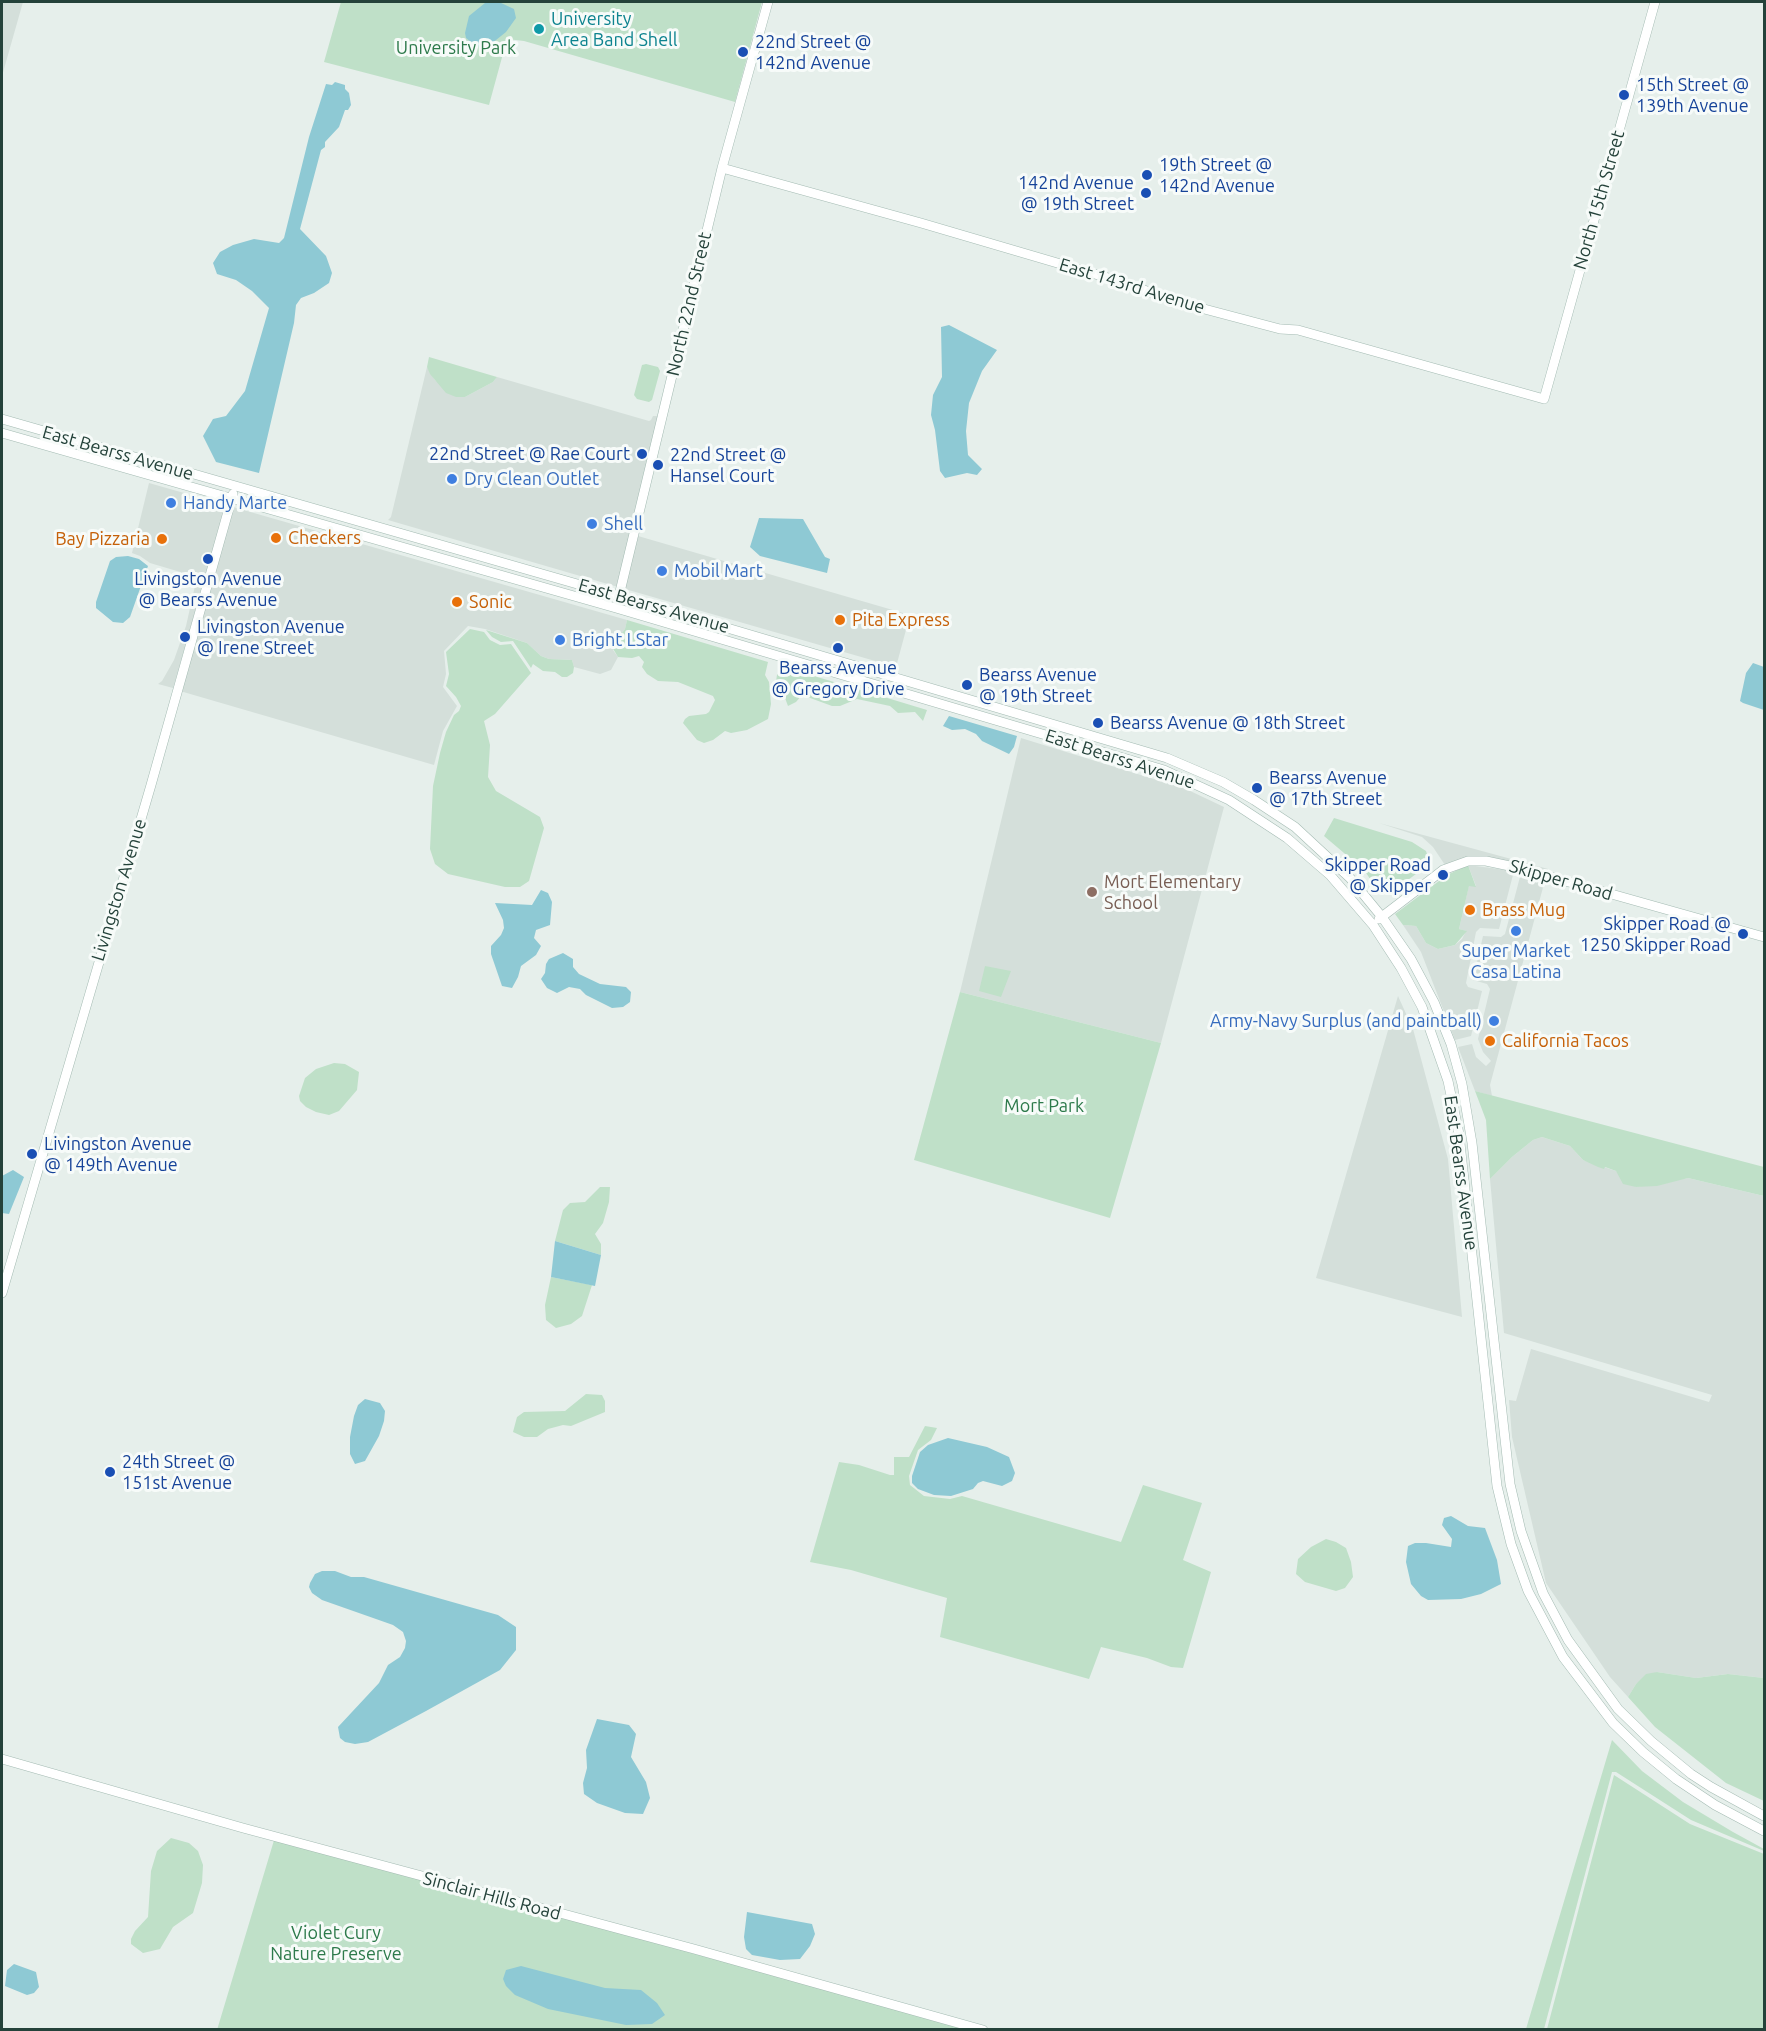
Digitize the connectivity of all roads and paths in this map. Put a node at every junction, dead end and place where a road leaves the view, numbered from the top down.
1 (768, 2) edge
2 (1655, 2) edge
3 (722, 168) junction
4 (1544, 399) joint
5 (2, 419) edge
6 (2, 433) edge
7 (236, 486) junction
8 (232, 499) junction
9 (619, 596) junction
10 (616, 608) junction
11 (814, 653) junction
12 (810, 665) junction
13 (1066, 727) junction
14 (1062, 739) junction
15 (1223, 782) junction
16 (1215, 793) junction
17 (1382, 917) junction
18 (1373, 925) junction
19 (1764, 937) edge
20 (2, 1293) edge
21 (2, 1759) edge
22 (1764, 1816) edge
23 (1764, 1831) edge
24 (983, 2030) edge

1 - 3 main road, North 22nd Street
2 - 4 main road, North 15th Street
3 - 4 main road, East 143rd Avenue
3 - 9 main road, North 22nd Street
5 - 7 main road, East Bearss Avenue
6 - 8 main road, East Bearss Avenue
7 - 8 main road, Livingston Avenue
7 - 9 main road, East Bearss Avenue
8 - 10 main road, East Bearss Avenue
8 - 20 main road, Livingston Avenue
9 - 10 main road, North 22nd Street
9 - 11 main road, East Bearss Avenue
10 - 12 main road, East Bearss Avenue
11 - 12 main road
11 - 13 main road, East Bearss Avenue
12 - 14 main road, East Bearss Avenue
13 - 14 main road
13 - 15 main road, East Bearss Avenue
14 - 16 main road, East Bearss Avenue
15 - 16 main road
15 - 17 main road, East Bearss Avenue
16 - 18 main road, East Bearss Avenue
17 - 18 main road, Skipper Road
17 - 19 main road, Skipper Road
17 - 22 main road, East Bearss Avenue
18 - 23 main road, East Bearss Avenue
21 - 24 main road, Sinclair Hills Road

